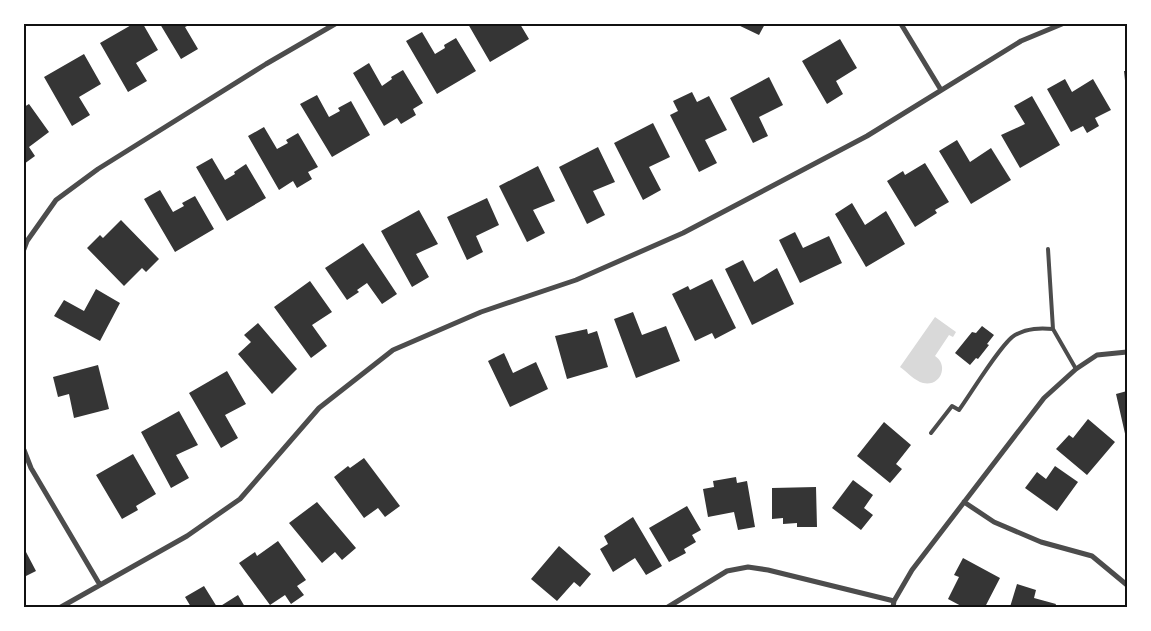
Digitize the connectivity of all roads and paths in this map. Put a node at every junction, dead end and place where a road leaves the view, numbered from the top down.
1 (335, 24) edge
2 (901, 24) edge
3 (1062, 24) edge
4 (940, 90) junction
5 (24, 249) edge
6 (1048, 249) dead end
7 (1053, 329) junction
8 (1127, 352) edge
9 (1076, 369) junction
10 (931, 433) dead end
11 (24, 450) edge
12 (964, 502) junction
13 (100, 585) junction
14 (1127, 586) edge
15 (893, 604) edge
16 (60, 607) edge
17 (668, 607) edge

1 - 5 street
2 - 4 street
3 - 4 street
4 - 13 street
6 - 7 lane
7 - 9 lane
7 - 10 lane
8 - 9 street
9 - 12 street
11 - 13 street
12 - 14 street
12 - 15 street
13 - 16 street
15 - 17 street

